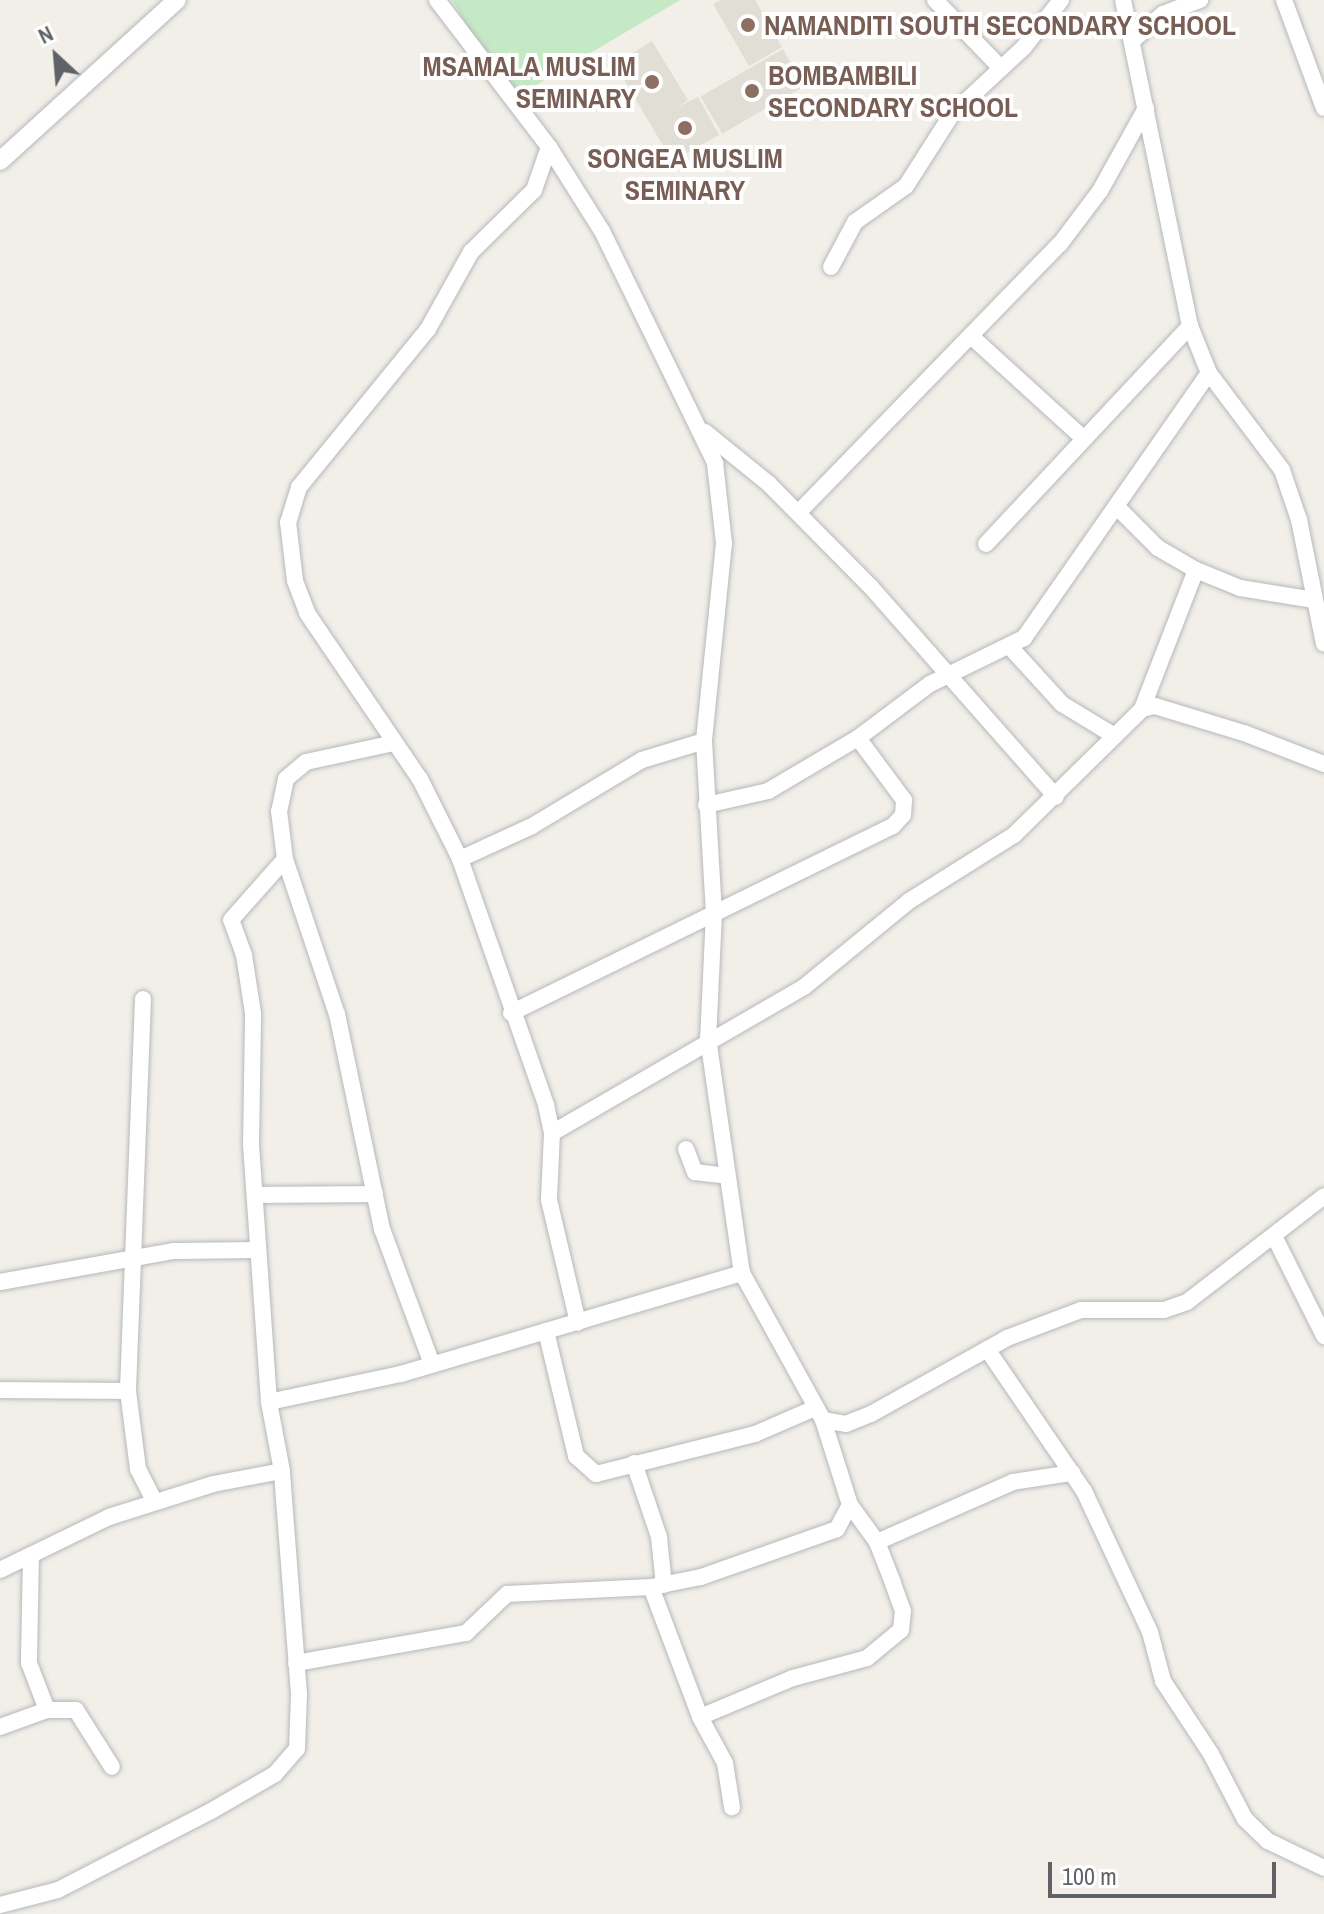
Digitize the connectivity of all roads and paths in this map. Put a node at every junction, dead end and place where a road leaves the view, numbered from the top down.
1 (177, 0) edge
2 (437, 0) edge
3 (935, 0) edge
4 (1061, 0) edge
5 (1106, 0) edge
6 (1200, 0) edge
7 (1284, 0) edge
8 (1123, 3) edge
9 (1132, 41) junction
10 (1001, 68) junction
11 (1146, 108) junction
12 (1324, 108) edge
13 (549, 147) junction
14 (4, 154) edge
15 (831, 267) dead end
16 (1190, 326) junction
17 (972, 337) junction
18 (1209, 373) junction
19 (703, 431) junction
20 (1082, 437) junction
21 (1118, 508) junction
22 (798, 513) junction
23 (986, 544) dead end
24 (1196, 570) junction
25 (1314, 600) junction
26 (1324, 644) edge
27 (1011, 648) junction
28 (949, 674) junction
29 (1142, 709) junction
30 (1113, 735) junction
31 (858, 738) junction
32 (704, 741) junction
33 (394, 743) junction
34 (1324, 764) edge
35 (1056, 797) junction
36 (706, 805) junction
37 (285, 859) junction
38 (460, 859) junction
39 (714, 913) junction
40 (143, 999) dead end
41 (511, 1013) junction
42 (708, 1038) junction
43 (552, 1133) junction
44 (686, 1149) dead end
45 (727, 1176) junction
46 (375, 1194) junction
47 (256, 1195) junction
48 (1324, 1196) edge
49 (1275, 1238) junction
50 (258, 1250) junction
51 (130, 1260) junction
52 (742, 1273) junction
53 (0, 1282) edge
54 (578, 1323) junction
55 (546, 1331) junction
56 (1324, 1336) edge
57 (987, 1349) junction
58 (432, 1364) junction
59 (0, 1390) edge
60 (128, 1391) junction
61 (269, 1402) junction
62 (819, 1414) junction
63 (634, 1463) junction
64 (282, 1471) junction
65 (1072, 1473) junction
66 (155, 1502) junction
67 (850, 1505) junction
68 (877, 1542) junction
69 (31, 1555) junction
70 (1, 1566) edge
71 (657, 1586) junction
72 (296, 1663) junction
73 (47, 1710) junction
74 (700, 1717) junction
75 (0, 1727) edge
76 (112, 1767) dead end
77 (732, 1807) dead end
78 (1324, 1868) edge
79 (0, 1905) edge

1 - 14 street
2 - 13 street
3 - 10 street
4 - 10 street
5 - 8 street
6 - 9 street
7 - 12 street
8 - 9 street
9 - 11 street
10 - 15 street
11 - 16 street
11 - 17 street
13 - 19 street
13 - 33 street
16 - 18 street
16 - 20 street
17 - 20 street
17 - 22 street
18 - 21 street
18 - 25 street
19 - 22 street
19 - 32 street
20 - 23 street
21 - 24 street
21 - 27 street
22 - 28 street
24 - 25 street
24 - 29 street
25 - 26 street
27 - 28 street
27 - 30 street
28 - 31 street
28 - 35 street
29 - 30 street
29 - 34 street
30 - 35 street
31 - 36 street
31 - 39 street
32 - 36 street
32 - 38 street
33 - 37 street
33 - 38 street
35 - 42 street
36 - 39 street
37 - 46 street
37 - 47 street
38 - 41 street
39 - 41 street
39 - 42 street
40 - 51 street
41 - 43 street
42 - 43 street
42 - 45 street
43 - 54 street
44 - 45 street
45 - 52 street
46 - 47 street
46 - 58 street
47 - 50 street
48 - 49 street
49 - 56 street
49 - 57 street
50 - 51 street
50 - 61 street
51 - 53 street
51 - 60 street
52 - 54 street
52 - 62 street
54 - 55 street
55 - 58 street
55 - 63 street
57 - 62 street
57 - 65 street
58 - 61 street
59 - 60 street
60 - 66 street
61 - 64 street
62 - 63 street
62 - 67 street
63 - 71 street
64 - 66 street
64 - 72 street
65 - 68 street
65 - 78 street
66 - 69 street
67 - 68 street
67 - 71 street
68 - 74 street
69 - 70 street
69 - 73 street
71 - 72 street
71 - 74 street
72 - 79 street
73 - 75 street
73 - 76 street
74 - 77 street

